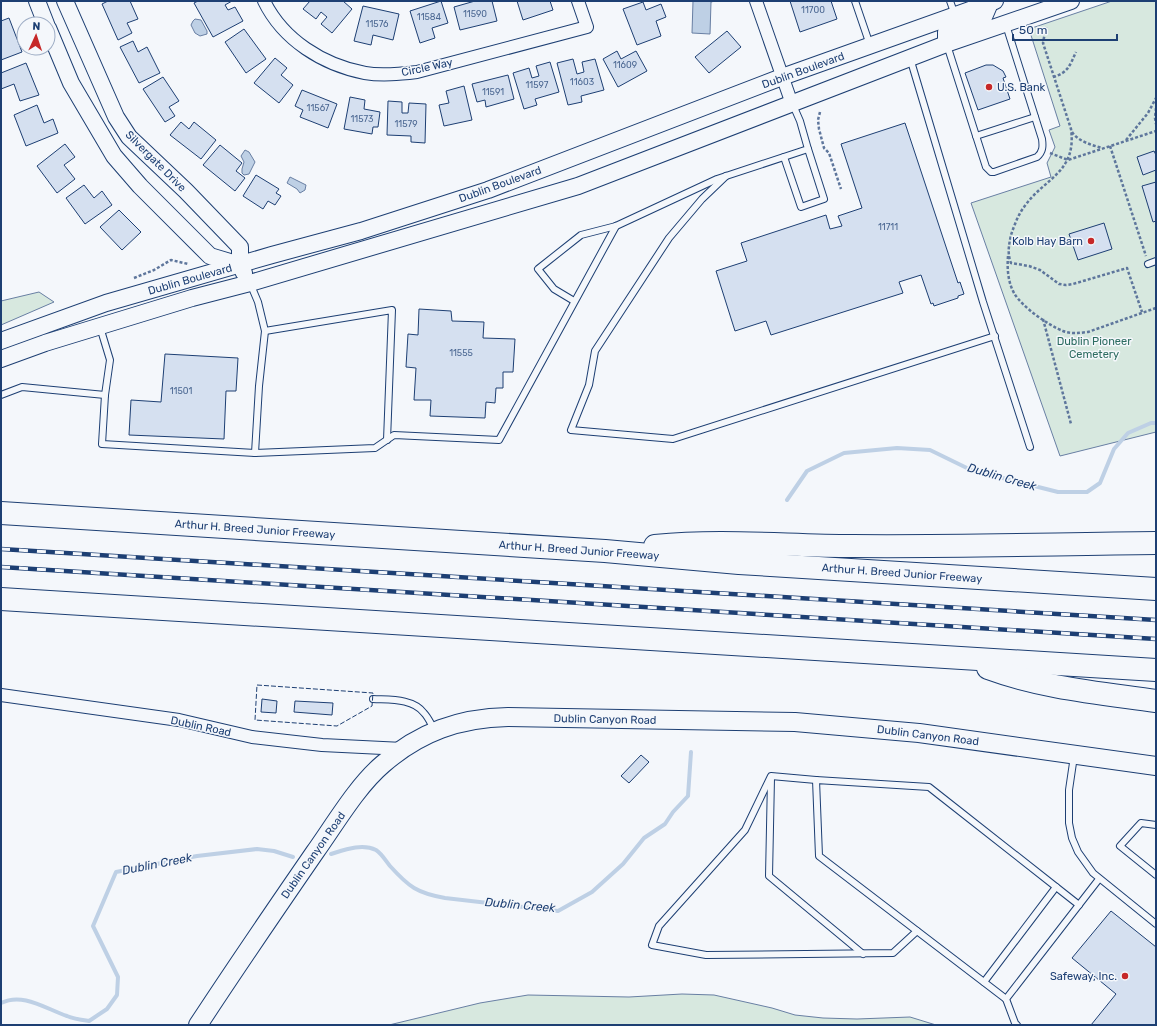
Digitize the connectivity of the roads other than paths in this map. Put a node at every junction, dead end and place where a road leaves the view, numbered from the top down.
1 (36, 1) edge
2 (65, 1) edge
3 (264, 1) edge
4 (578, 1) edge
5 (756, 1) edge
6 (855, 1) edge
7 (1071, 1) edge
8 (993, 2) edge
9 (953, 8) edge
10 (43, 16) edge
11 (1006, 23) junction
12 (946, 44) junction
13 (870, 45) junction
14 (56, 47) edge
15 (910, 58) junction
16 (782, 77) junction
17 (792, 104) junction
18 (1035, 117) junction
19 (976, 136) junction
20 (808, 149) junction
21 (784, 157) junction
22 (726, 176) junction
23 (616, 226) junction
24 (1156, 261) edge
25 (1148, 264) road end
26 (240, 265) junction
27 (250, 283) junction
28 (574, 301) junction
29 (99, 326) junction
30 (265, 331) junction
31 (995, 336) junction
32 (1, 341) edge
33 (1, 359) edge
34 (1, 395) edge
35 (105, 395) junction
36 (387, 440) junction
37 (1030, 447) dead end
38 (255, 452) junction
39 (1, 513) edge
40 (1156, 544) edge
41 (605, 550) junction
42 (1156, 589) edge
43 (1, 599) edge
44 (961, 658) junction
45 (1156, 670) edge
46 (1, 695) edge
47 (373, 699) dead end
48 (1156, 701) edge
49 (434, 731) junction
50 (403, 749) junction
51 (1074, 755) junction
52 (1156, 766) edge
53 (771, 776) junction
54 (816, 780) junction
55 (1156, 825) edge
56 (1156, 875) edge
57 (1099, 879) junction
58 (1056, 887) junction
59 (1079, 905) junction
60 (1156, 924) edge
61 (917, 931) junction
62 (864, 954) junction
63 (984, 982) junction
64 (1006, 999) junction
65 (198, 1025) edge
66 (1017, 1025) edge

1 - 10 street
2 - 26 street, Silvergate Drive
3 - 4 street, Circle Way
5 - 16 street
6 - 13 lane
7 - 11 street, Dublin Boulevard
8 - 9 street, Dublin Boulevard
8 - 12 street, Dublin Boulevard
9 - 13 street, Dublin Boulevard
11 - 12 street, Dublin Boulevard
11 - 18 lane
12 - 15 street, Dublin Boulevard
12 - 19 lane
13 - 16 street, Dublin Boulevard
14 - 26 street
15 - 17 street, Dublin Boulevard
15 - 31 lane
16 - 17 street
16 - 26 street, Dublin Boulevard
17 - 20 lane
17 - 27 street, Dublin Boulevard
18 - 19 lane
18 - 19 lane
20 - 21 lane
20 - 21 lane
21 - 22 lane
22 - 23 lane
22 - 31 lane
23 - 28 lane
23 - 28 lane
24 - 25 lane
26 - 27 street, Silvergate Drive
26 - 32 street, Dublin Boulevard
27 - 29 street, Dublin Boulevard
27 - 30 lane
28 - 36 lane
29 - 33 street, Dublin Boulevard
29 - 35 lane
30 - 36 lane
30 - 38 lane
31 - 37 lane
34 - 35 lane
35 - 38 lane
36 - 38 lane
39 - 41 highway, Arthur H. Breed Junior Freeway
40 - 41 highway
41 - 42 highway, Arthur H. Breed Junior Freeway
43 - 44 highway
44 - 45 highway
44 - 48 highway
46 - 50 street, Dublin Road
47 - 49 lane
49 - 50 main road, Dublin Canyon Road
49 - 51 main road, Dublin Canyon Road
50 - 65 main road, Dublin Canyon Road
51 - 52 main road, Dublin Canyon Road
51 - 57 lane
53 - 54 lane
53 - 62 lane
53 - 62 lane
54 - 58 lane
54 - 61 lane
55 - 56 lane
57 - 59 lane
57 - 60 lane
58 - 59 lane
58 - 63 lane
59 - 64 lane
61 - 62 lane
61 - 63 lane
63 - 64 lane
64 - 66 lane

